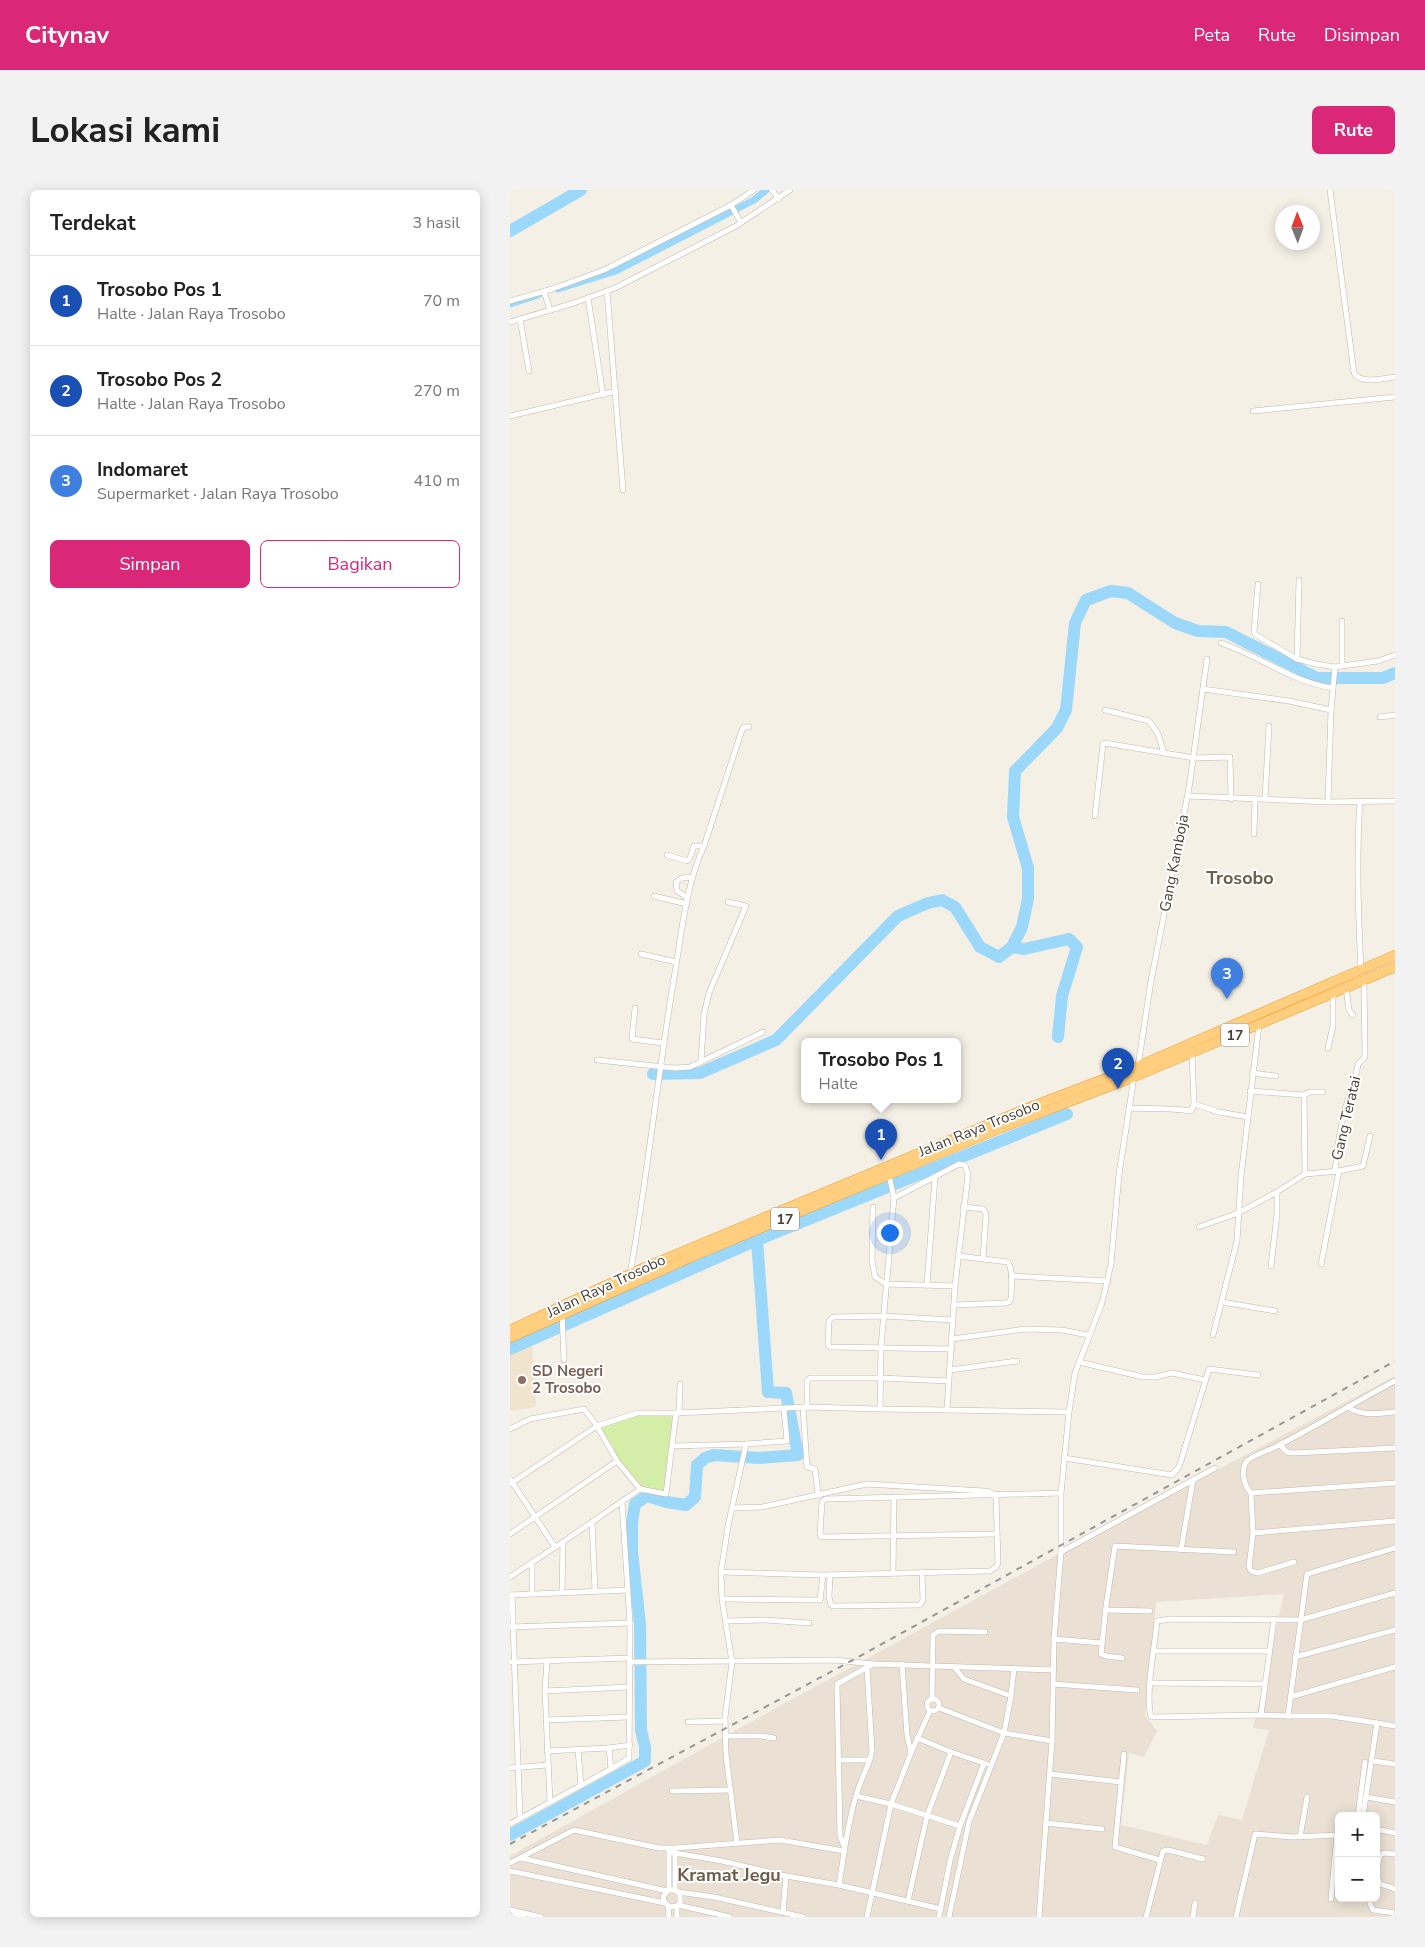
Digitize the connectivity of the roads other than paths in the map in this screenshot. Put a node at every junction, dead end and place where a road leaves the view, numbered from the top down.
1 (754, 190) edge
2 (772, 190) edge
3 (790, 190) edge
4 (1330, 190) edge
5 (778, 198) junction
6 (732, 207) junction
7 (740, 222) junction
8 (607, 291) junction
9 (545, 292) junction
10 (588, 298) junction
11 (510, 301) edge
12 (549, 308) junction
13 (520, 319) junction
14 (510, 322) edge
15 (529, 370) dead end
16 (1395, 378) edge
17 (616, 391) junction
18 (602, 394) junction
19 (1395, 397) edge
20 (1253, 411) dead end
21 (510, 416) edge
22 (623, 490) dead end
23 (1299, 580) dead end
24 (1258, 584) dead end
25 (1342, 621) dead end
26 (1221, 643) dead end
27 (1395, 656) edge
28 (1207, 659) dead end
29 (1296, 659) junction
30 (1342, 665) junction
31 (1335, 668) junction
32 (1333, 686) junction
33 (1203, 689) junction
34 (1105, 710) dead end
35 (1331, 710) junction
36 (1395, 715) edge
37 (1380, 716) dead end
38 (1269, 726) dead end
39 (749, 727) dead end
40 (1164, 753) junction
41 (1194, 758) junction
42 (1188, 796) junction
43 (1231, 799) junction
44 (1255, 799) junction
45 (1265, 799) junction
46 (1360, 801) junction
47 (1395, 801) edge
48 (1328, 802) junction
49 (1095, 816) dead end
50 (1254, 834) dead end
51 (704, 846) junction
52 (667, 855) dead end
53 (693, 877) junction
54 (654, 896) dead end
55 (688, 898) junction
56 (728, 902) dead end
57 (687, 904) junction
58 (642, 954) dead end
59 (1395, 955) edge
60 (676, 962) junction
61 (1395, 967) edge
62 (1361, 969) junction
63 (1364, 980) junction
64 (1346, 987) junction
65 (1332, 994) junction
66 (635, 1008) dead end
67 (1353, 1015) dead end
68 (1259, 1025) junction
69 (762, 1032) dead end
70 (663, 1043) junction
71 (1328, 1048) dead end
72 (1192, 1053) junction
73 (596, 1060) dead end
74 (701, 1062) junction
75 (1138, 1066) junction
76 (660, 1068) junction
77 (1252, 1073) junction
78 (1276, 1076) dead end
79 (1134, 1077) junction
80 (1250, 1091) junction
81 (1323, 1092) dead end
82 (1304, 1095) junction
83 (1070, 1097) junction
84 (1058, 1101) junction
85 (1194, 1104) junction
86 (1129, 1108) junction
87 (1248, 1117) junction
88 (1370, 1136) dead end
89 (1337, 1171) junction
90 (1305, 1174) junction
91 (889, 1177) junction
92 (935, 1177) junction
93 (1277, 1192) junction
94 (894, 1198) junction
95 (873, 1207) dead end
96 (963, 1207) junction
97 (1238, 1214) junction
98 (1199, 1227) dead end
99 (959, 1256) junction
100 (983, 1258) junction
101 (1321, 1264) dead end
102 (1271, 1266) dead end
103 (630, 1274) junction
104 (1011, 1276) junction
105 (1108, 1280) junction
106 (886, 1284) junction
107 (927, 1285) junction
108 (955, 1286) junction
109 (1222, 1302) junction
110 (954, 1305) junction
111 (1275, 1311) dead end
112 (563, 1313) junction
113 (884, 1316) junction
114 (953, 1320) junction
115 (510, 1330) edge
116 (1088, 1335) junction
117 (1213, 1335) dead end
118 (510, 1338) edge
119 (952, 1339) junction
120 (882, 1347) junction
121 (952, 1349) junction
122 (564, 1360) dead end
123 (1017, 1362) dead end
124 (1078, 1362) junction
125 (950, 1370) junction
126 (1258, 1375) dead end
127 (881, 1378) junction
128 (1205, 1380) junction
129 (949, 1381) junction
130 (1395, 1381) edge
131 (680, 1384) dead end
132 (805, 1407) junction
133 (1348, 1407) junction
134 (785, 1409) junction
135 (880, 1409) junction
136 (947, 1410) junction
137 (1069, 1412) junction
138 (1395, 1412) edge
139 (678, 1413) junction
140 (598, 1426) junction
141 (510, 1428) edge
142 (1280, 1445) junction
143 (673, 1446) junction
144 (745, 1446) junction
145 (1395, 1448) edge
146 (1064, 1458) junction
147 (617, 1461) junction
148 (1215, 1468) dead end
149 (1193, 1480) junction
150 (511, 1482) edge
151 (1395, 1483) edge
152 (640, 1489) junction
153 (818, 1493) junction
154 (1061, 1493) junction
155 (1251, 1493) junction
156 (996, 1496) junction
157 (894, 1498) junction
158 (622, 1502) junction
159 (733, 1508) junction
160 (536, 1517) junction
161 (1395, 1521) edge
162 (592, 1522) junction
163 (1253, 1533) junction
164 (510, 1534) edge
165 (997, 1534) junction
166 (893, 1536) junction
167 (563, 1542) junction
168 (555, 1547) junction
169 (1395, 1548) edge
170 (1181, 1550) junction
171 (1061, 1552) junction
172 (1234, 1552) dead end
173 (1294, 1562) dead end
174 (532, 1563) junction
175 (721, 1572) junction
176 (893, 1573) junction
177 (922, 1573) junction
178 (826, 1575) junction
179 (510, 1577) edge
180 (628, 1590) junction
181 (595, 1591) junction
182 (562, 1593) junction
183 (1395, 1593) edge
184 (532, 1594) junction
185 (511, 1595) edge
186 (722, 1599) junction
187 (1105, 1610) junction
188 (1150, 1611) dead end
189 (1274, 1619) junction
190 (1300, 1620) junction
191 (727, 1621) junction
192 (630, 1623) junction
193 (809, 1623) dead end
194 (512, 1627) edge
195 (1395, 1630) edge
196 (985, 1632) dead end
197 (1054, 1639) junction
198 (1102, 1643) junction
199 (1155, 1651) junction
200 (1268, 1651) junction
201 (1295, 1657) junction
202 (1122, 1658) dead end
203 (547, 1661) junction
204 (513, 1662) edge
205 (634, 1662) junction
206 (732, 1662) junction
207 (874, 1664) junction
208 (902, 1664) junction
209 (932, 1666) junction
210 (954, 1667) junction
211 (1395, 1667) edge
212 (867, 1668) junction
213 (1014, 1668) junction
214 (1054, 1670) junction
215 (1150, 1683) junction
216 (1054, 1684) junction
217 (1265, 1684) junction
218 (628, 1687) junction
219 (1137, 1690) dead end
220 (545, 1691) junction
221 (1012, 1696) junction
222 (1290, 1697) junction
223 (932, 1699) junction
224 (939, 1708) junction
225 (930, 1711) junction
226 (1261, 1715) junction
227 (1288, 1716) junction
228 (629, 1717) junction
229 (546, 1720) junction
230 (725, 1721) junction
231 (688, 1722) dead end
232 (1378, 1722) junction
233 (1395, 1726) edge
234 (1004, 1733) junction
235 (726, 1736) junction
236 (774, 1738) dead end
237 (917, 1738) junction
238 (1052, 1742) junction
239 (630, 1745) junction
240 (609, 1748) junction
241 (578, 1750) junction
242 (547, 1751) junction
243 (951, 1752) junction
244 (911, 1754) junction
245 (1124, 1754) dead end
246 (838, 1760) junction
247 (870, 1760) junction
248 (1373, 1761) junction
249 (1365, 1762) dead end
250 (984, 1763) junction
251 (1395, 1764) edge
252 (547, 1765) junction
253 (992, 1766) junction
254 (518, 1767) junction
255 (510, 1768) edge
256 (611, 1769) junction
257 (1050, 1774) junction
258 (1121, 1782) junction
259 (581, 1786) junction
260 (731, 1790) junction
261 (672, 1791) dead end
262 (856, 1796) junction
263 (1307, 1796) dead end
264 (1366, 1797) junction
265 (550, 1802) junction
266 (1395, 1802) edge
267 (891, 1804) junction
268 (1359, 1812) edge
269 (1364, 1812) edge
270 (927, 1816) junction
271 (520, 1818) junction
272 (1046, 1823) junction
273 (510, 1824) edge
274 (960, 1826) junction
275 (1102, 1829) dead end
276 (1380, 1830) edge
277 (1395, 1833) edge
278 (1335, 1835) edge
279 (1300, 1837) junction
280 (737, 1843) junction
281 (844, 1849) junction
282 (672, 1850) junction
283 (1395, 1854) edge
284 (1335, 1857) edge
285 (521, 1858) junction
286 (1203, 1858) dead end
287 (1160, 1860) junction
288 (510, 1863) edge
289 (510, 1870) edge
290 (786, 1876) junction
291 (840, 1885) junction
292 (1395, 1889) edge
293 (672, 1891) junction
294 (872, 1894) junction
295 (1330, 1899) dead end
296 (908, 1901) junction
297 (1370, 1902) edge
298 (1195, 1903) dead end
299 (666, 1904) junction
300 (677, 1905) junction
301 (941, 1909) junction
302 (510, 1910) edge
303 (783, 1912) junction
304 (1395, 1913) edge
305 (528, 1914) junction
306 (510, 1916) edge
307 (541, 1917) edge
308 (669, 1917) edge
309 (677, 1917) edge
310 (730, 1917) edge
311 (803, 1917) edge
312 (867, 1917) edge
313 (939, 1917) edge
314 (949, 1917) edge
315 (1039, 1917) edge
316 (1146, 1917) edge
317 (1193, 1917) edge
318 (1236, 1917) edge

1 - 6 street
2 - 5 street
3 - 5 street
4 - 16 street
5 - 7 street
6 - 7 street
6 - 9 street
7 - 8 street
8 - 10 street
8 - 17 street
9 - 11 street
9 - 12 street
10 - 12 street
10 - 18 street
12 - 13 street
13 - 14 street
13 - 15 street
17 - 18 street
17 - 22 street
18 - 21 street
19 - 20 street
23 - 29 street
24 - 29 street
25 - 30 street
26 - 32 street
27 - 30 street
28 - 33 street, Gang Kamboja
29 - 31 street
30 - 31 street
31 - 32 street
32 - 35 street
33 - 35 street
33 - 41 street, Gang Kamboja
34 - 40 street
35 - 48 street
36 - 37 street
38 - 45 street
39 - 51 street
40 - 41 street
40 - 49 street
41 - 42 street, Gang Kamboja
41 - 43 street
42 - 43 street
42 - 75 street, Gang Kamboja
43 - 44 street
44 - 45 street
44 - 50 street
45 - 48 street
46 - 47 street
46 - 48 street
46 - 62 street
51 - 52 street
51 - 53 street
53 - 55 street
53 - 55 street
54 - 57 street
55 - 57 street
56 - 74 street
57 - 60 street
58 - 60 street
59 - 62 highway, Jalan Raya Trosobo / 17
60 - 70 street
61 - 63 highway, Jalan Raya Trosobo / 17
62 - 75 highway, Jalan Raya Trosobo / 17
63 - 64 highway, Jalan Raya Trosobo / 17
63 - 89 street, Gang Teratai
64 - 65 highway, Jalan Raya Trosobo / 17
64 - 67 street
65 - 68 highway, Jalan Raya Trosobo / 17
65 - 71 street
66 - 70 street
68 - 72 highway, Jalan Raya Trosobo / 17
68 - 77 street
69 - 74 street
70 - 76 street
72 - 79 highway, Jalan Raya Trosobo / 17
72 - 85 street
73 - 76 street
74 - 76 street
75 - 83 highway, Jalan Raya Trosobo / 17
76 - 103 street
77 - 78 street
77 - 80 street
79 - 83 highway, Jalan Raya Trosobo / 17
79 - 86 street
80 - 82 street
80 - 87 street
81 - 82 street
82 - 90 street
83 - 84 highway, Jalan Raya Trosobo / 17
84 - 91 highway, Jalan Raya Trosobo / 17
84 - 103 highway, Jalan Raya Trosobo / 17
85 - 86 street
85 - 87 street
86 - 105 street
87 - 97 street
88 - 89 street
89 - 90 street
89 - 101 street
90 - 93 street
91 - 94 street
91 - 112 highway, Jalan Raya Trosobo / 17
92 - 94 street
92 - 96 street
92 - 107 street
93 - 97 street
93 - 102 street
94 - 106 street
95 - 106 street
96 - 99 street
96 - 100 street
97 - 98 street
97 - 109 street
99 - 100 street
99 - 108 street
100 - 104 street
103 - 112 highway, Jalan Raya Trosobo / 17
104 - 105 street
104 - 110 street
105 - 116 street
106 - 107 street
106 - 113 street
107 - 108 street
108 - 110 street
109 - 111 street
109 - 117 street
110 - 114 street
112 - 115 highway, Jalan Raya Trosobo / 17
112 - 118 highway, Jalan Raya Trosobo / 17
112 - 122 street
113 - 114 street
113 - 120 street
113 - 120 street
114 - 119 street
116 - 119 street
116 - 124 street
119 - 121 street
120 - 121 street
120 - 127 street
121 - 125 street
123 - 125 street
124 - 128 street
124 - 137 street
125 - 129 street
126 - 128 street
127 - 129 street
127 - 132 street
127 - 135 street
128 - 146 street
129 - 136 street
130 - 133 street
131 - 139 street
132 - 134 street
132 - 135 street
132 - 153 street
133 - 138 street
133 - 142 street
134 - 139 street
134 - 144 street
135 - 136 street
136 - 137 street
137 - 146 street
139 - 140 street
139 - 143 street
140 - 141 street
140 - 147 street
140 - 150 street
142 - 145 street
142 - 155 street
143 - 144 street
143 - 152 street
144 - 159 street
146 - 154 street
147 - 152 street
147 - 160 street
148 - 149 street
149 - 170 street
149 - 171 street
150 - 160 street
151 - 155 street
152 - 158 street
153 - 156 street
153 - 159 street
154 - 156 street
154 - 171 street
155 - 163 street
156 - 157 street
156 - 165 street
157 - 166 street
157 - 166 street
158 - 162 street
158 - 180 street
159 - 175 street
160 - 164 street
160 - 168 street
161 - 163 street
162 - 167 street
162 - 181 street
163 - 173 street
165 - 166 street
165 - 177 street
166 - 176 street
167 - 168 street
167 - 182 street
168 - 174 street
169 - 190 street
170 - 172 street
170 - 187 street
171 - 197 street
174 - 179 street
174 - 184 street
175 - 178 street
175 - 186 street
176 - 177 street
176 - 178 street
177 - 178 street
178 - 186 street
180 - 181 street
180 - 192 street
181 - 182 street
182 - 184 street
183 - 190 street
184 - 185 street
185 - 194 street
186 - 191 street
187 - 188 street
187 - 198 street
189 - 190 street
189 - 199 street
189 - 200 street
190 - 201 street
191 - 193 street
191 - 206 street
192 - 194 street
192 - 205 street
194 - 204 street
195 - 201 street
196 - 209 street
197 - 198 street
197 - 214 street
198 - 202 street
199 - 200 street
199 - 215 street
200 - 217 street
201 - 222 street
203 - 204 street
203 - 205 street
203 - 220 street
204 - 254 street
205 - 206 street
205 - 218 street
206 - 207 street
206 - 230 street
207 - 208 street
207 - 212 street
208 - 209 street
208 - 244 street
209 - 210 street
209 - 223 street
210 - 213 street
210 - 221 street
211 - 222 street
212 - 246 street
212 - 247 street
213 - 214 street
213 - 221 street
214 - 216 street
215 - 217 street
215 - 226 street
216 - 219 street
216 - 238 street
217 - 226 street
218 - 220 street
218 - 228 street
220 - 229 street
221 - 234 street
222 - 227 street
223 - 224 street
223 - 225 street
224 - 225 street
224 - 234 street
225 - 237 street
226 - 227 street
227 - 232 street
228 - 229 street
228 - 239 street
229 - 242 street
230 - 231 street
230 - 235 street
232 - 233 street
232 - 248 street
234 - 238 street
234 - 253 street
235 - 236 street
235 - 260 street
237 - 243 street
237 - 244 street
238 - 257 street
239 - 240 street
239 - 256 street
240 - 241 street
240 - 256 street
241 - 242 street
241 - 259 street
242 - 252 street
243 - 250 street
243 - 270 street
244 - 267 street
245 - 258 street
246 - 247 street
246 - 281 street
247 - 262 street
248 - 251 street
248 - 264 street
249 - 268 street
250 - 253 street
250 - 274 street
252 - 254 street
252 - 265 street
253 - 314 street
254 - 255 street
254 - 271 street
256 - 259 street
257 - 258 street
257 - 272 street
258 - 287 street
259 - 265 street
260 - 261 street
260 - 280 street
262 - 267 street
262 - 281 street
263 - 279 street
264 - 266 street
264 - 269 street
265 - 271 street
267 - 270 street
267 - 294 street
270 - 274 street
270 - 296 street
271 - 273 street
272 - 275 street
272 - 315 street
274 - 301 street
276 - 277 street
278 - 279 street
279 - 318 street
280 - 281 street
280 - 282 street
281 - 291 street
282 - 285 street
282 - 290 street
282 - 293 street
283 - 292 street
284 - 295 street
285 - 288 street
285 - 293 street
286 - 287 street
287 - 316 street
289 - 299 street
290 - 291 street
290 - 303 street
291 - 294 street
293 - 299 street
293 - 300 street
293 - 303 street
294 - 296 street
294 - 312 street
296 - 301 street
297 - 304 street
298 - 317 street
299 - 300 street
299 - 308 street
300 - 309 street
300 - 310 street
301 - 313 street
302 - 305 street
303 - 311 street
305 - 306 street
305 - 307 street

